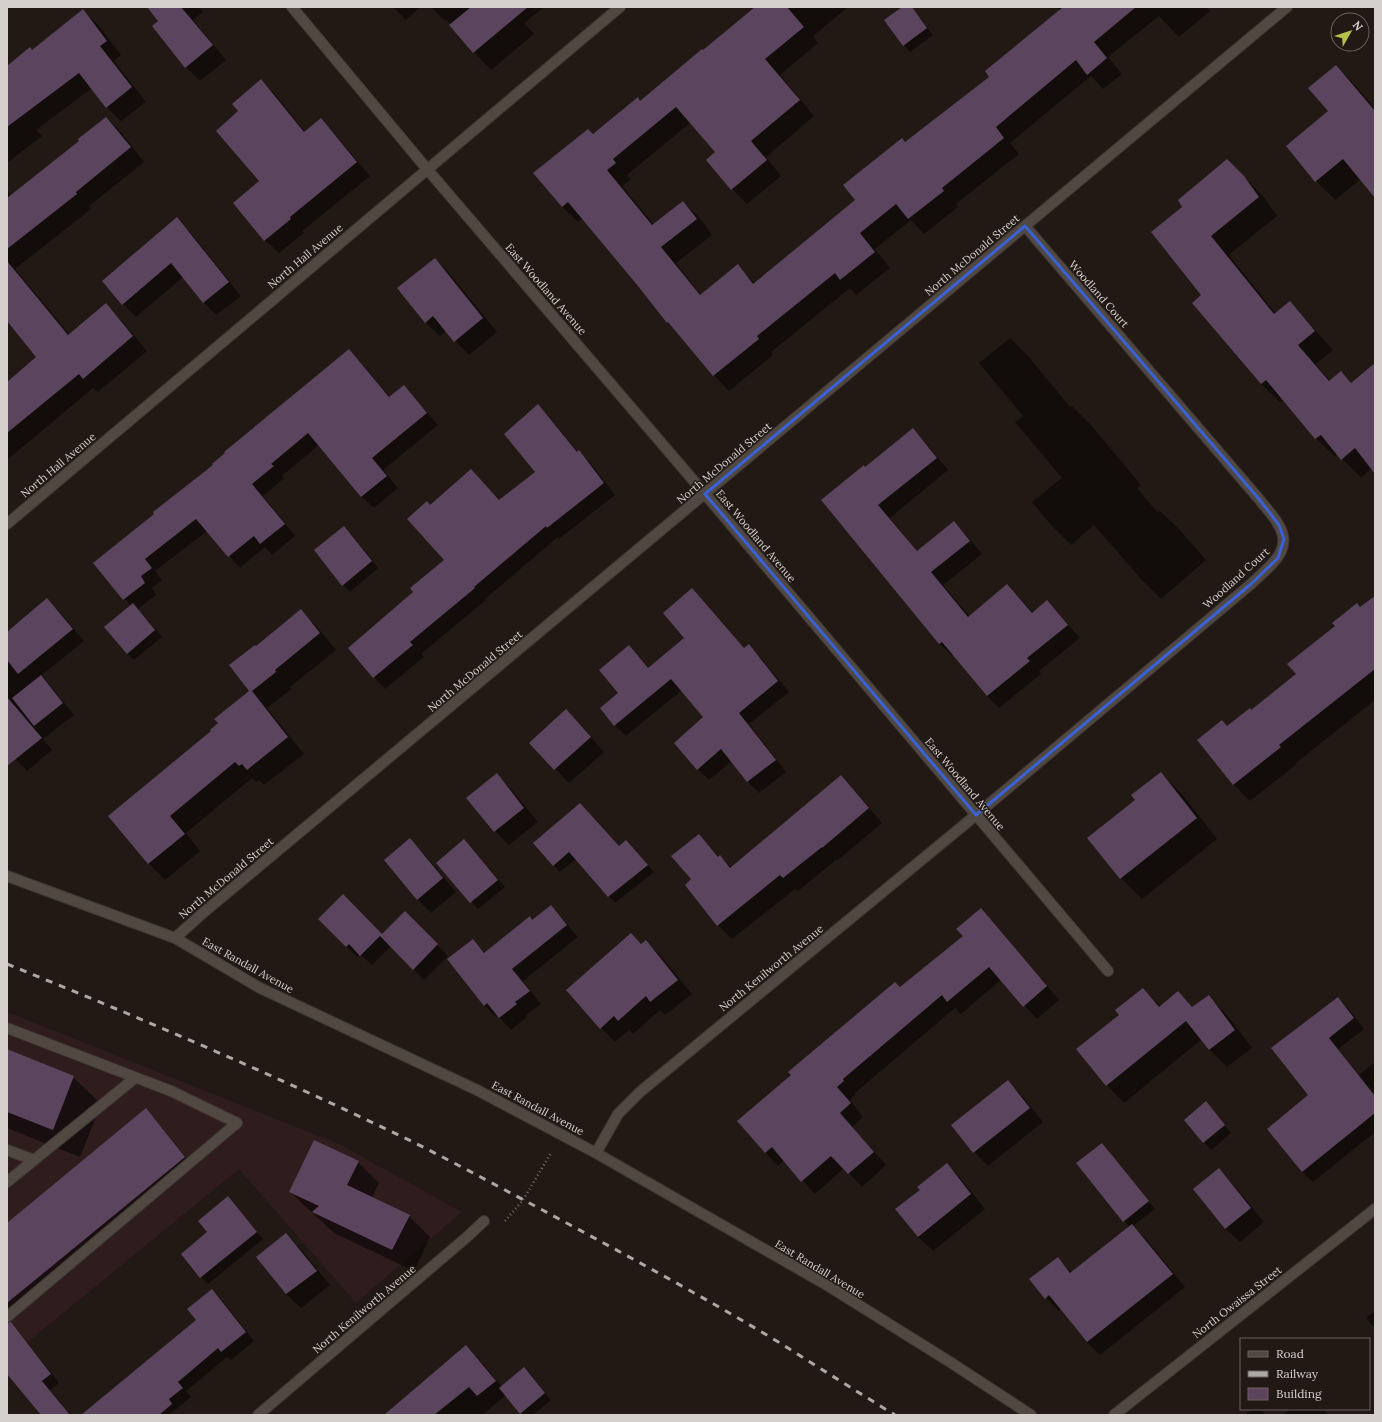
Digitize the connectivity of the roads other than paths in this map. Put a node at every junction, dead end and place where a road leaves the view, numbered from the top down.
1 (292, 7) edge
2 (620, 7) edge
3 (1287, 7) edge
4 (427, 169) junction
5 (1025, 226) junction
6 (705, 494) junction
7 (7, 524) edge
8 (976, 815) junction
9 (7, 876) edge
10 (175, 938) junction
11 (1108, 971) dead end
12 (7, 1028) edge
13 (135, 1078) junction
14 (7, 1150) edge
15 (596, 1153) junction
16 (34, 1160) junction
17 (7, 1182) edge
18 (1375, 1209) edge
19 (484, 1220) dead end
20 (7, 1317) edge
21 (258, 1415) edge
22 (1031, 1415) edge
23 (1114, 1415) edge

1 - 4 street, East Woodland Avenue
2 - 4 street, North Hall Avenue
3 - 5 street, North McDonald Street
4 - 6 street, East Woodland Avenue
4 - 7 street, North Hall Avenue
5 - 6 street, North McDonald Street
5 - 8 street, Woodland Court
6 - 8 street, East Woodland Avenue
6 - 10 street, North McDonald Street
8 - 11 street, East Woodland Avenue
8 - 15 street, North Kenilworth Avenue
9 - 10 street, East Randall Avenue
10 - 15 street, East Randall Avenue
12 - 13 street
13 - 16 street
13 - 20 street
14 - 16 street
15 - 22 street, East Randall Avenue
16 - 17 street
18 - 23 street, North Owaissa Street
19 - 21 street, North Kenilworth Avenue

